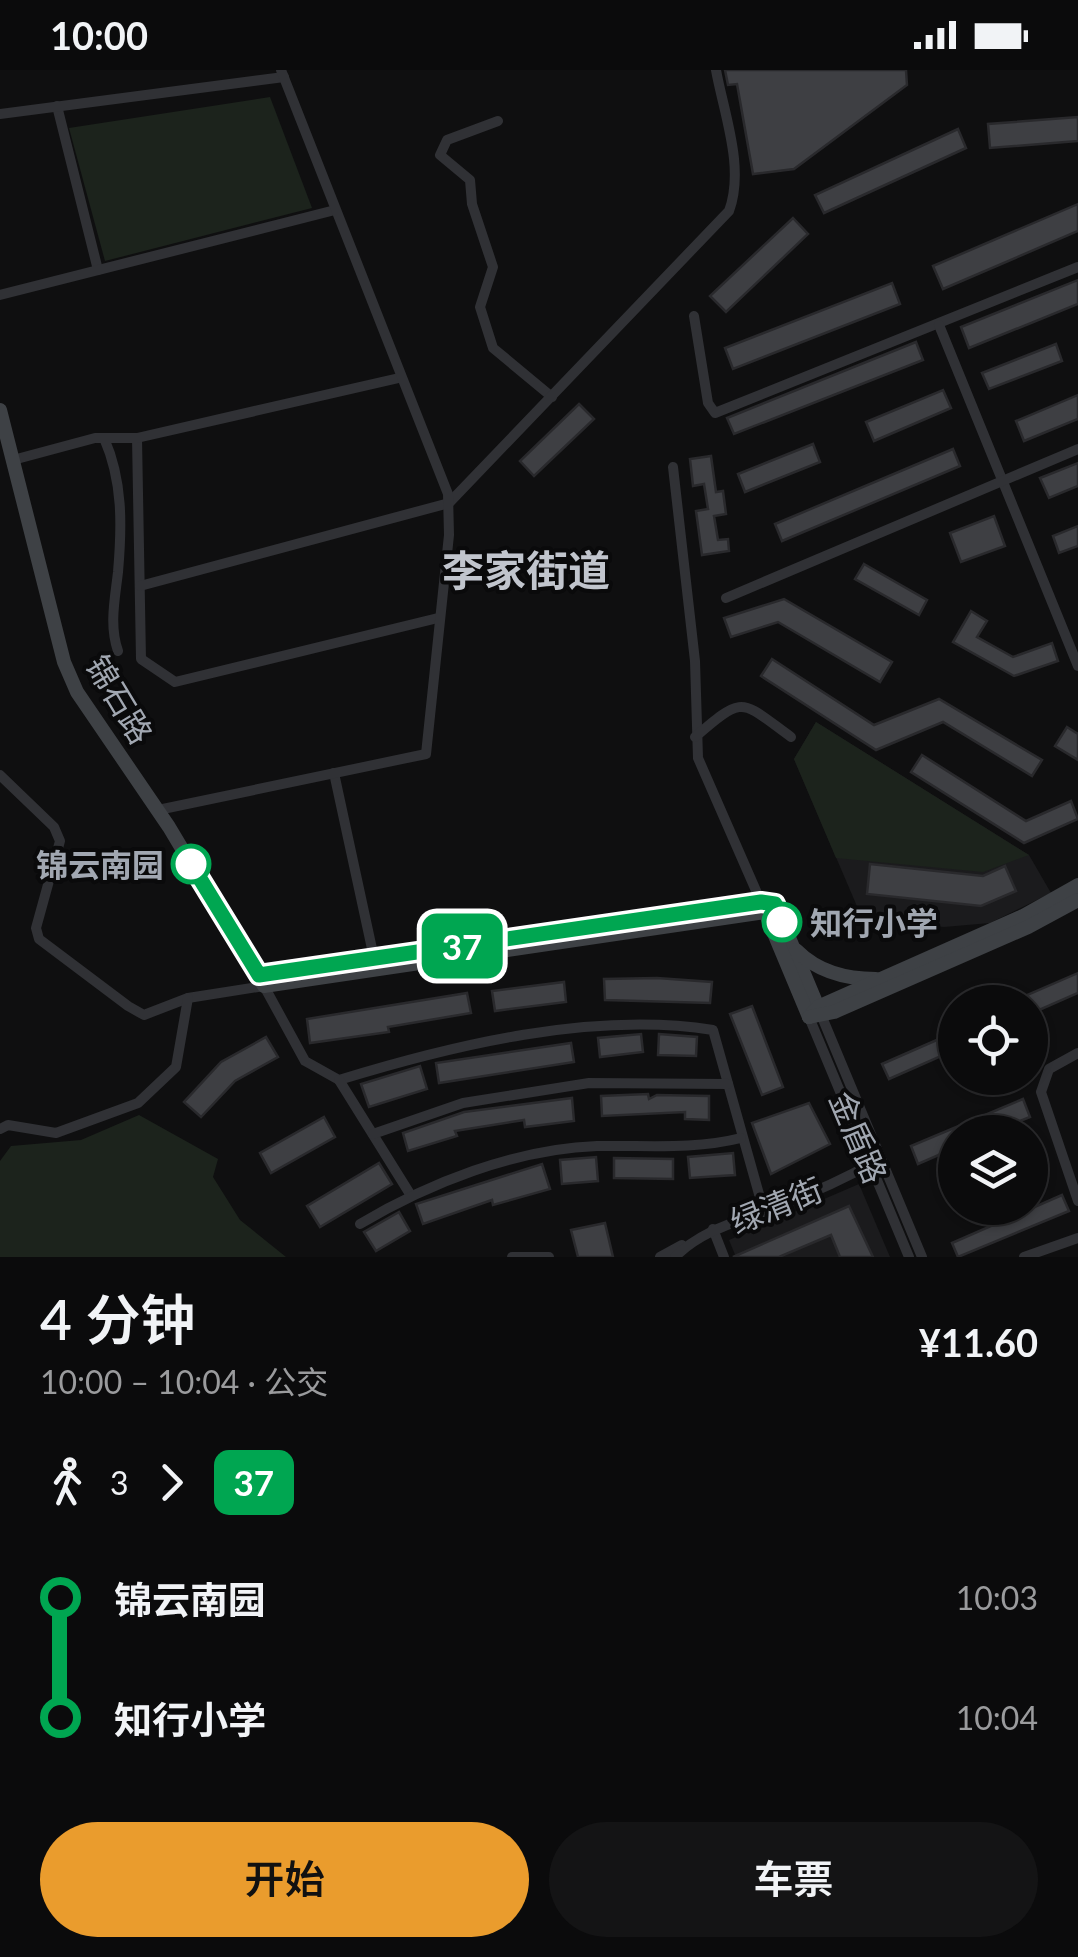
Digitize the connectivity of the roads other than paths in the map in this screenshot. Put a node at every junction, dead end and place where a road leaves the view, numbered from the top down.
1 (716, 70) edge
2 (283, 73) edge
3 (58, 106) junction
4 (0, 114) edge
5 (498, 121) dead end
6 (335, 210) junction
7 (1078, 267) edge
8 (98, 270) junction
9 (0, 295) edge
10 (694, 316) dead end
11 (939, 325) junction
12 (399, 378) junction
13 (552, 397) junction
14 (0, 410) edge
15 (104, 438) junction
16 (137, 438) junction
17 (1078, 449) edge
18 (13, 460) junction
19 (674, 467) dead end
20 (1002, 480) junction
21 (449, 504) junction
22 (140, 586) junction
23 (726, 598) dead end
24 (438, 618) junction
25 (118, 651) dead end
26 (1078, 666) edge
27 (695, 737) junction
28 (791, 737) dead end
29 (334, 773) junction
30 (0, 776) edge
31 (158, 810) junction
32 (1078, 885) edge
33 (1078, 900) edge
34 (767, 906) junction
35 (793, 948) junction
36 (374, 958) junction
37 (882, 978) junction
38 (262, 981) junction
39 (188, 998) junction
40 (816, 1013) junction
41 (1078, 1053) edge
42 (339, 1080) junction
43 (728, 1084) junction
44 (0, 1128) edge
45 (373, 1134) junction
46 (741, 1138) junction
47 (876, 1161) junction
48 (410, 1194) junction
49 (1078, 1201) edge
50 (764, 1212) junction
51 (360, 1224) dead end
52 (714, 1229) junction
53 (1078, 1238) edge
54 (692, 1240) junction
55 (512, 1257) edge
56 (550, 1257) edge
57 (660, 1257) edge
58 (675, 1257) edge
59 (724, 1257) edge
60 (909, 1257) edge
61 (922, 1257) edge
62 (1024, 1257) edge

1 - 13 street
2 - 3 street
2 - 6 street
3 - 4 street
3 - 8 street
5 - 13 street
6 - 8 street
6 - 12 street
7 - 11 street
8 - 9 street
10 - 11 street
11 - 20 street
12 - 16 street
12 - 21 street
13 - 21 street
14 - 18 street, 锦石路
15 - 16 street
15 - 18 street
15 - 25 street
16 - 22 street
17 - 20 street
18 - 31 street, 锦石路
19 - 27 street
20 - 23 street
20 - 26 street
21 - 22 street
21 - 24 street
22 - 24 street
24 - 29 street
27 - 28 street
27 - 34 street
29 - 31 street
29 - 36 street
30 - 39 street
31 - 38 street, 锦石路
32 - 37 street
33 - 40 street
34 - 35 street
34 - 36 street
34 - 38 street
34 - 40 street
35 - 37 street
35 - 40 street
36 - 38 street
37 - 40 street
38 - 39 street
38 - 42 street
39 - 44 street
40 - 47 street, 金盾路
41 - 49 street
42 - 43 street
42 - 45 street
43 - 45 street
43 - 46 street
45 - 48 street
46 - 48 street
46 - 50 street
47 - 50 street, 绿清街
47 - 60 street, 金盾路
47 - 61 street, 金盾路
48 - 51 street
50 - 52 street, 绿清街
52 - 54 street, 绿清街
52 - 59 street
53 - 62 street
54 - 57 street
54 - 58 street, 绿清街
55 - 56 street

